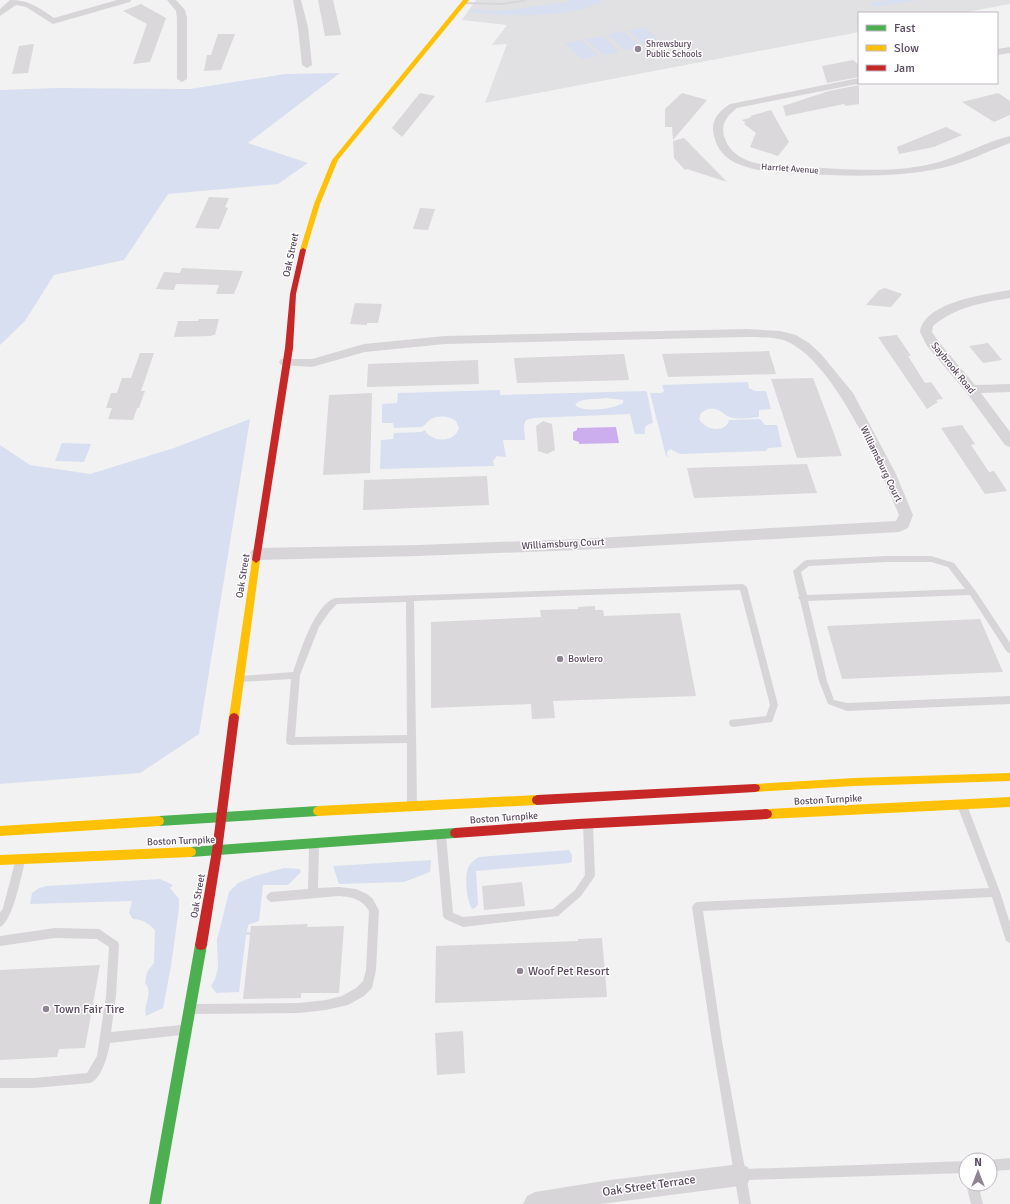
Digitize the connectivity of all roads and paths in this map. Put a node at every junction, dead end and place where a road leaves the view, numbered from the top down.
1 (127, 0) edge
2 (171, 0) edge
3 (297, 0) edge
4 (14, 1) edge
5 (465, 1) edge
6 (526, 1) edge
7 (488, 2) edge
8 (0, 13) edge
9 (1010, 50) edge
10 (998, 52) edge
11 (307, 65) dead end
12 (182, 79) dead end
13 (858, 81) edge
14 (1010, 139) edge
15 (1010, 294) edge
16 (286, 362) junction
17 (1010, 388) edge
18 (971, 389) junction
19 (1010, 442) edge
20 (257, 554) junction
21 (972, 592) junction
22 (410, 598) junction
23 (802, 598) junction
24 (1010, 650) edge
25 (296, 675) junction
26 (240, 679) junction
27 (1010, 700) edge
28 (733, 723) dead end
29 (412, 739) junction
30 (1010, 772) edge
31 (1006, 777) edge
32 (1010, 802) edge
33 (961, 804) junction
34 (412, 805) junction
35 (221, 816) junction
36 (588, 824) junction
37 (0, 831) edge
38 (441, 834) junction
39 (314, 844) junction
40 (217, 851) junction
41 (21, 859) junction
42 (0, 860) edge
43 (995, 892) junction
44 (313, 893) junction
45 (270, 897) dead end
46 (0, 922) edge
47 (1010, 938) edge
48 (0, 941) edge
49 (189, 1009) junction
50 (186, 1030) junction
51 (105, 1038) junction
52 (0, 1083) edge
53 (1010, 1164) edge
54 (998, 1165) edge
55 (958, 1167) edge
56 (740, 1174) junction
57 (974, 1192) edge
58 (155, 1204) edge
59 (535, 1204) edge
60 (745, 1204) edge
61 (978, 1204) edge

1 - 4 street
2 - 12 street
3 - 11 street
4 - 8 street
5 - 7 lane
5 - 16 main road, Oak Street
6 - 7 lane
9 - 10 street
13 - 14 street, Harriet Avenue
15 - 18 street, Saybrook Road
16 - 20 main road, Oak Street
16 - 20 street, Williamsburg Court
17 - 18 street
18 - 19 street, Saybrook Road
20 - 26 main road, Oak Street
21 - 23 lane
21 - 23 lane
21 - 24 lane
22 - 25 lane
22 - 28 lane
22 - 29 lane
23 - 27 lane
25 - 26 lane
25 - 29 lane
26 - 35 main road, Oak Street
29 - 34 lane
30 - 31 lane
31 - 34 main road, Boston Turnpike
32 - 33 main road, Boston Turnpike
33 - 36 main road, Boston Turnpike
33 - 43 lane
34 - 35 main road, Boston Turnpike
35 - 37 main road, Boston Turnpike
35 - 40 main road, Oak Street
36 - 38 main road, Boston Turnpike
36 - 38 lane
38 - 39 main road, Boston Turnpike
39 - 40 main road, Boston Turnpike
39 - 44 lane
40 - 41 main road, Boston Turnpike
40 - 49 main road, Oak Street
41 - 42 main road, Boston Turnpike
41 - 46 lane
43 - 47 lane
43 - 56 lane
44 - 45 lane
44 - 49 lane
48 - 51 lane
49 - 50 main road, Oak Street
50 - 51 lane
50 - 58 main road, Oak Street
51 - 52 lane
53 - 54 lane
55 - 56 lane
56 - 59 street, Oak Street Terrace
56 - 60 lane
57 - 61 lane

